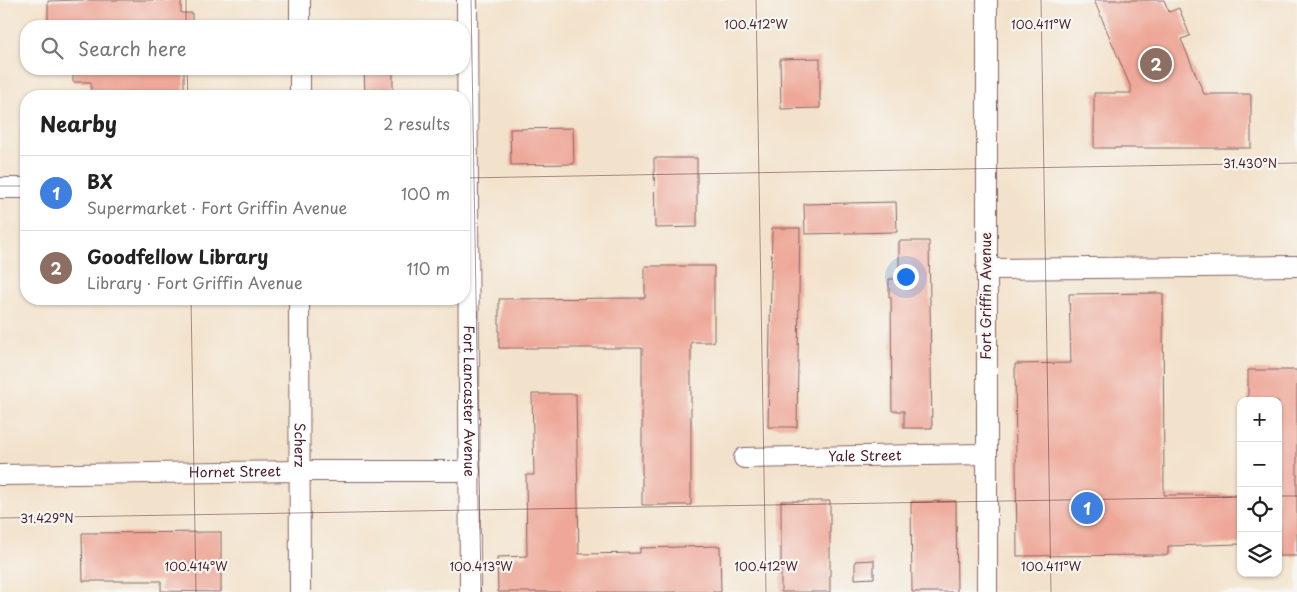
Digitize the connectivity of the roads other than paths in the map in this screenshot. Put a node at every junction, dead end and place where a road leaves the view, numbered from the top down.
1 (300, 0) edge
2 (467, 0) edge
3 (987, 0) edge
4 (300, 20) edge
5 (467, 20) edge
6 (300, 75) edge
7 (467, 75) edge
8 (300, 90) edge
9 (467, 90) edge
10 (0, 188) edge
11 (20, 188) edge
12 (1297, 266) edge
13 (986, 269) junction
14 (299, 305) edge
15 (468, 305) edge
16 (986, 454) junction
17 (744, 458) dead end
18 (299, 471) junction
19 (470, 471) junction
20 (0, 475) edge
21 (300, 592) edge
22 (470, 592) edge
23 (987, 592) edge

1 - 4 street
2 - 5 street, Fort Lancaster Avenue
3 - 13 street, Fort Griffin Avenue
6 - 8 street
7 - 9 street, Fort Lancaster Avenue
10 - 11 street
12 - 13 street
13 - 16 street, Fort Griffin Avenue
14 - 18 street, Scherz
15 - 19 street, Fort Lancaster Avenue
16 - 17 street, Yale Street
16 - 23 street, Fort Griffin Avenue
18 - 19 street, Hornet Street
18 - 20 street, Hornet Street
18 - 21 street, Scherz
19 - 22 street, Fort Lancaster Avenue

